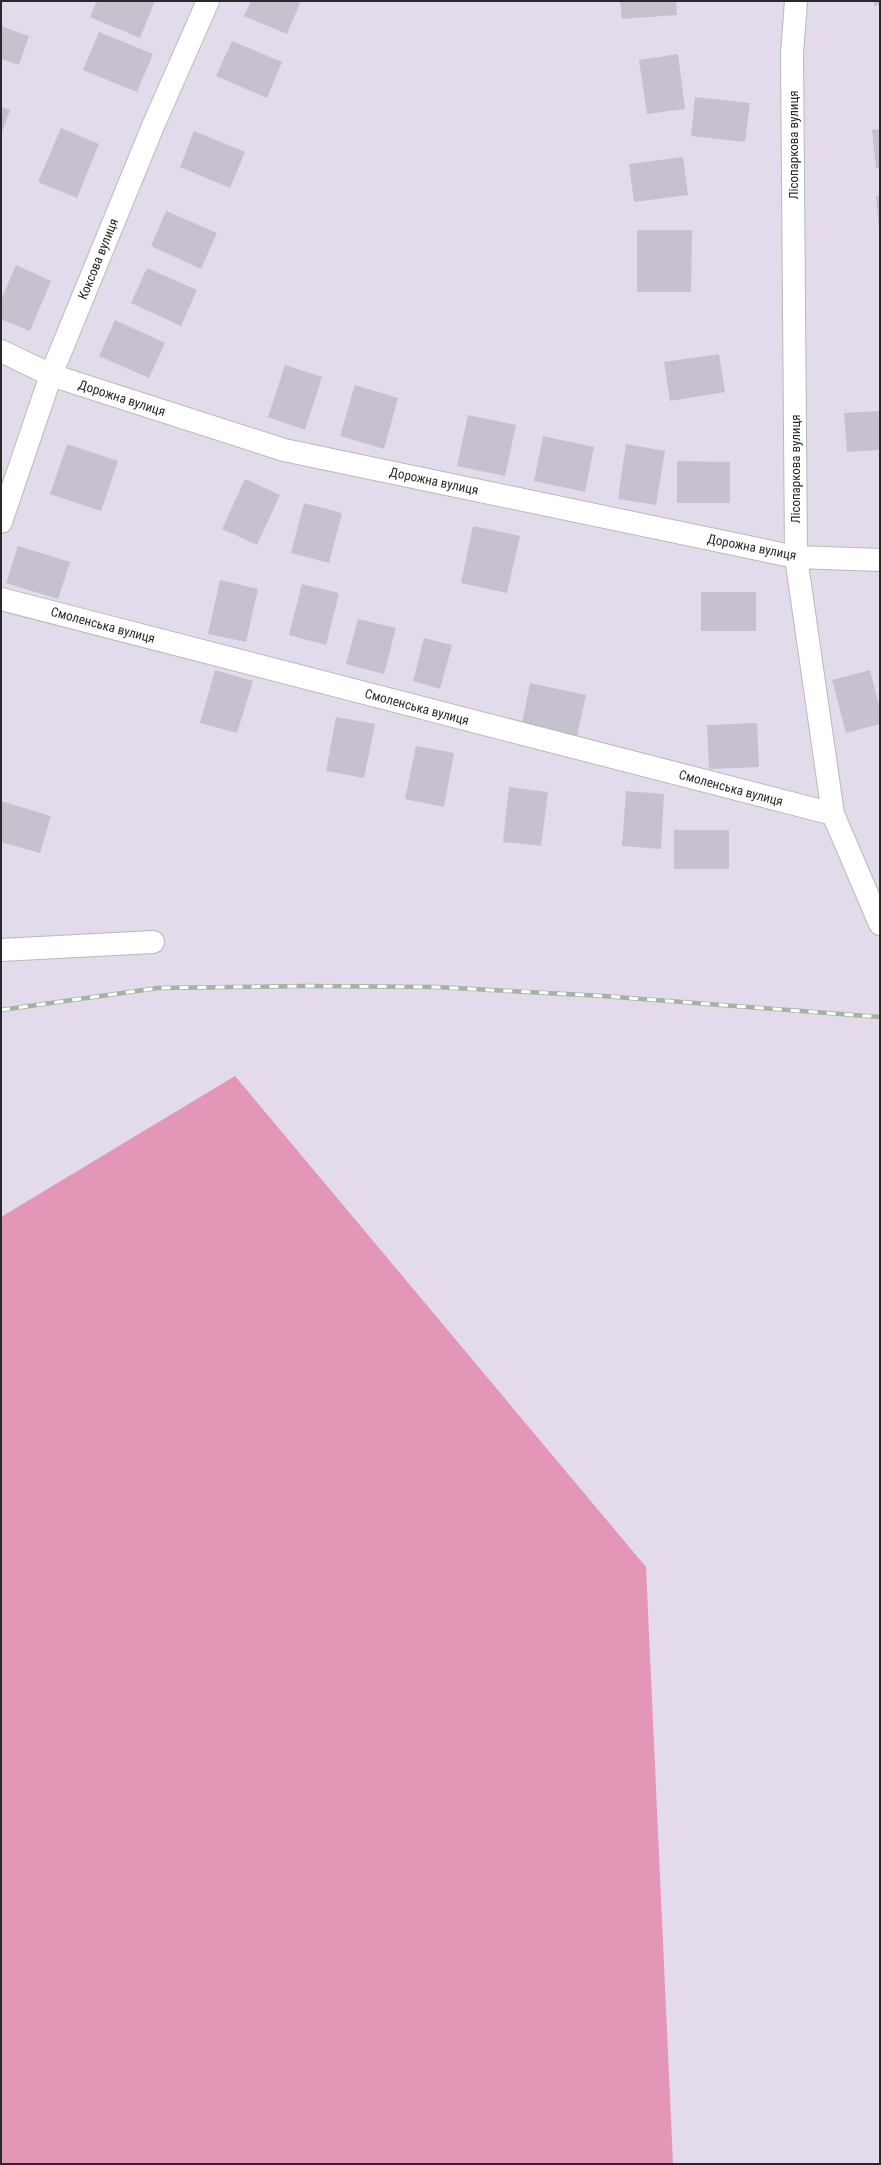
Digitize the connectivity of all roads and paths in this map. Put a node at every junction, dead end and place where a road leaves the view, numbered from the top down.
1 (208, 1) edge
2 (796, 1) edge
3 (1, 352) edge
4 (51, 375) junction
5 (1, 522) edge
6 (796, 557) junction
7 (880, 560) edge
8 (1, 599) edge
9 (833, 814) junction
10 (880, 924) edge
11 (152, 942) dead end
12 (1, 950) edge

1 - 4 street, Коксова вулиця
2 - 6 street, Лісопаркова вулиця
3 - 4 street, Дорожна вулиця
4 - 5 street, Коксова вулиця
4 - 6 street, Дорожна вулиця
6 - 7 street, Дорожна вулиця
6 - 9 street, Лісопаркова вулиця
8 - 9 street, Смоленська вулиця
9 - 10 street, Лісопаркова вулиця
11 - 12 street

